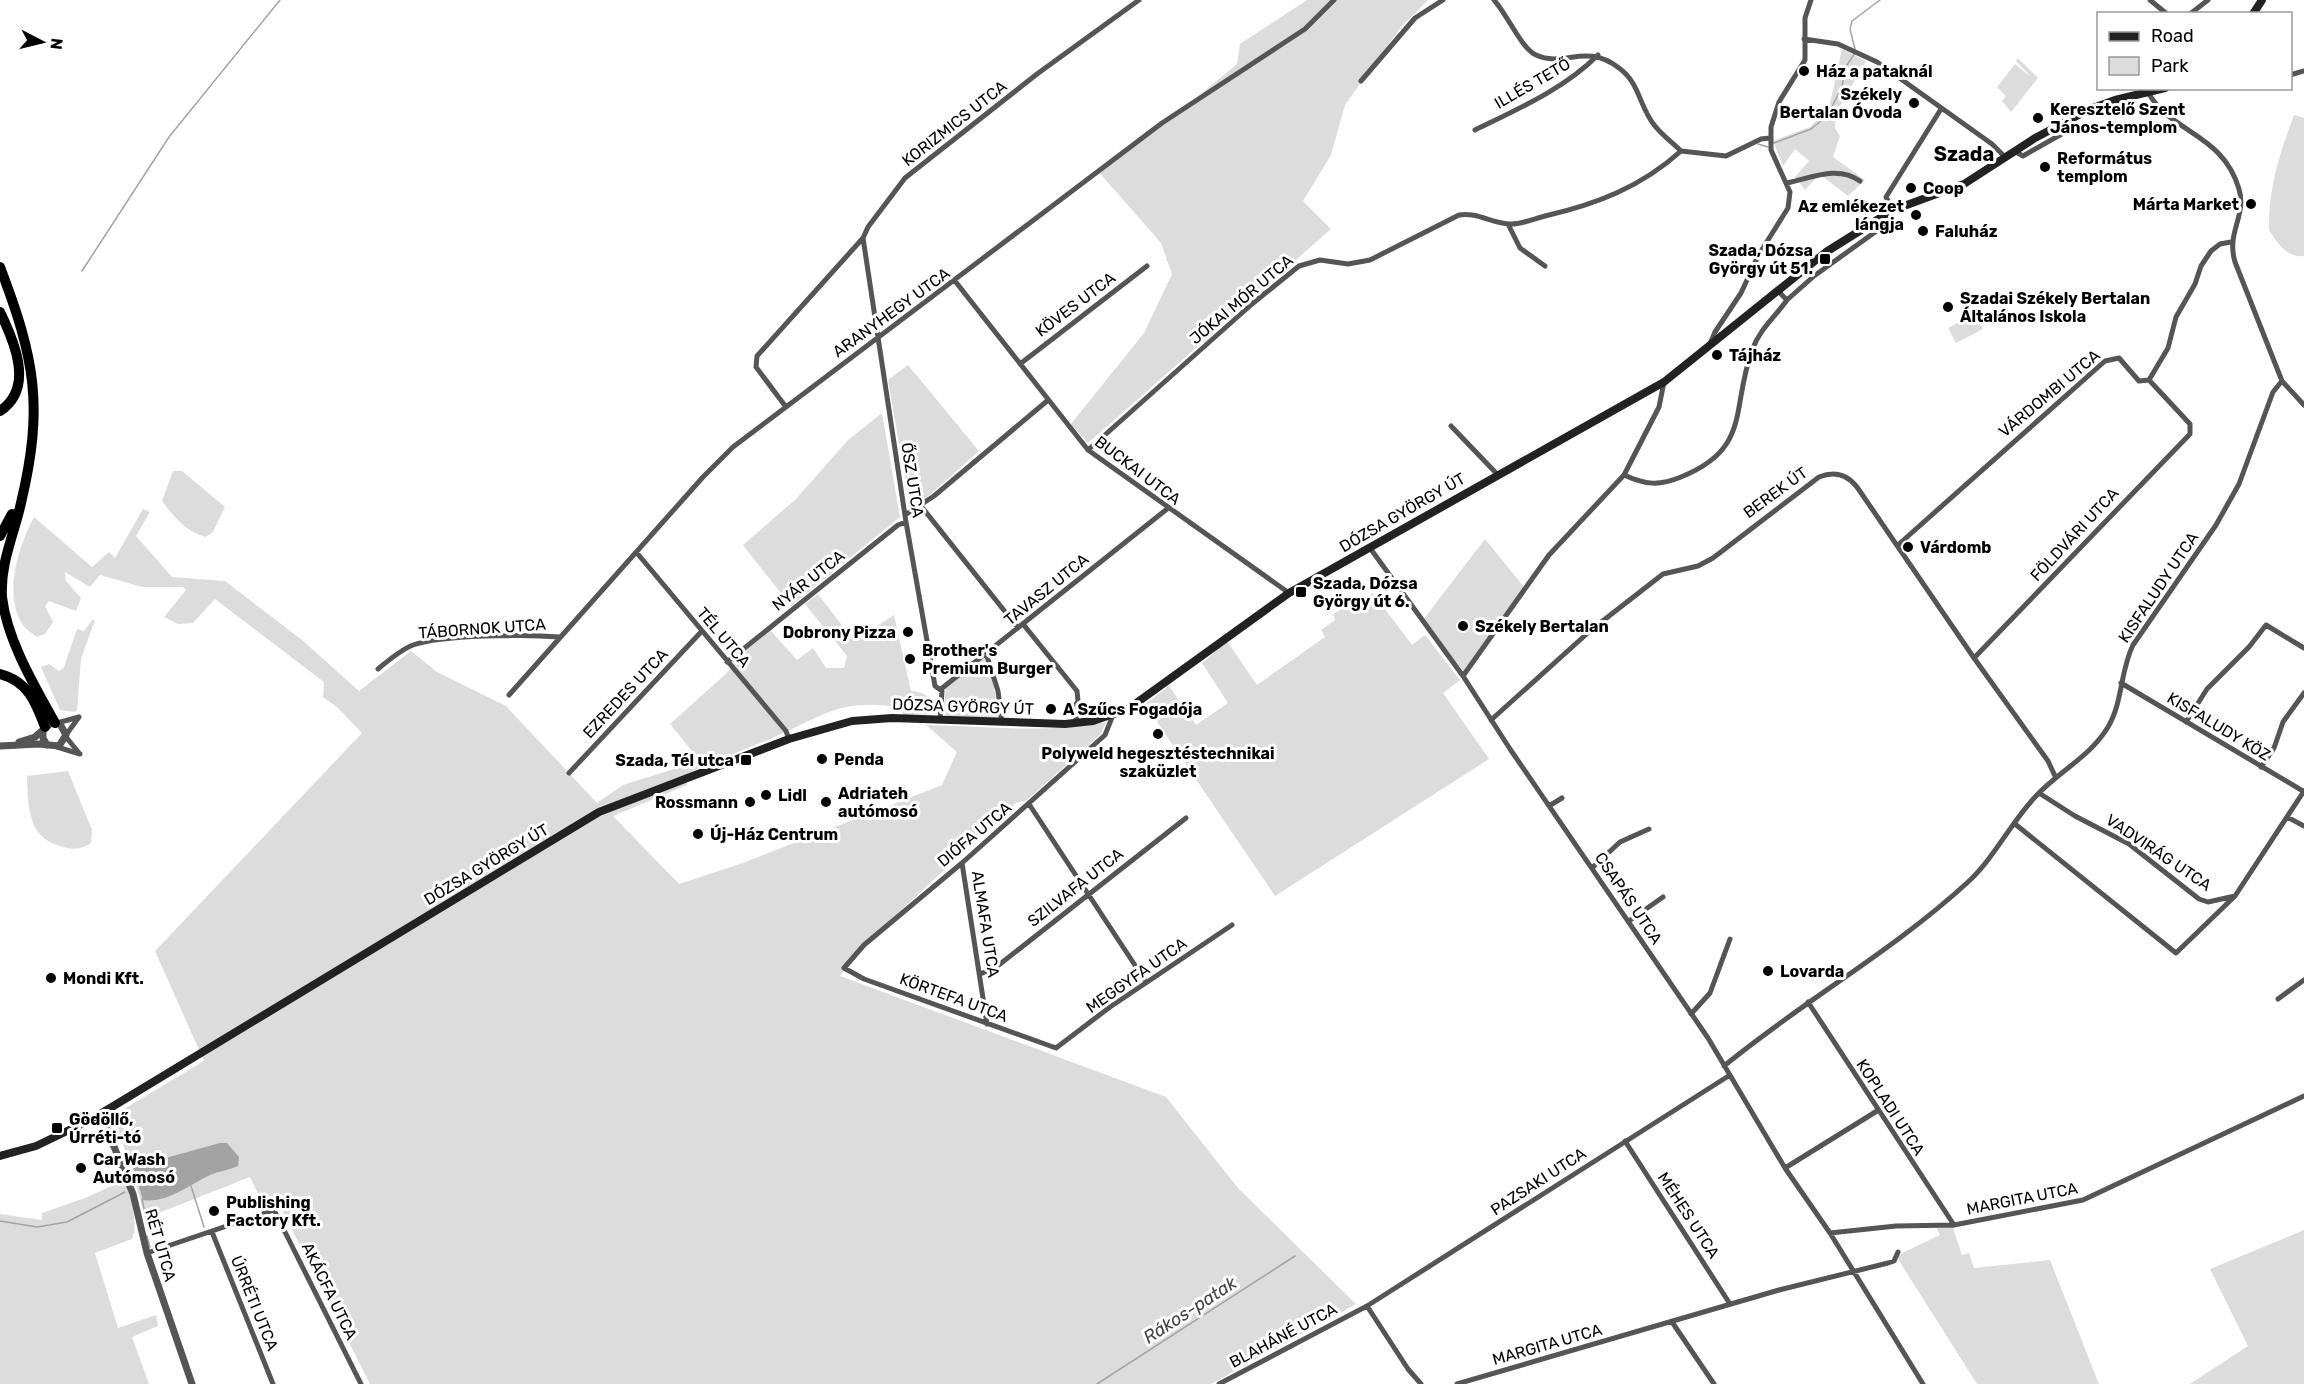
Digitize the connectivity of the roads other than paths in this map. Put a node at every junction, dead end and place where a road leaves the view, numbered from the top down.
1 (1138, 0) edge
2 (1334, 0) edge
3 (1443, 0) edge
4 (1494, 0) edge
5 (1811, 0) edge
6 (2150, 0) edge
7 (2208, 0) edge
8 (2165, 12) edge
9 (2193, 12) edge
10 (1804, 39) junction
11 (1598, 55) junction
12 (1361, 81) dead end
13 (2160, 90) edge
14 (2149, 94) junction
15 (1941, 109) junction
16 (2074, 127) dead end
17 (1475, 130) dead end
18 (1770, 138) junction
19 (2014, 151) junction
20 (1681, 152) junction
21 (2006, 157) junction
22 (1860, 181) dead end
23 (1787, 183) junction
24 (1893, 210) junction
25 (1885, 215) junction
26 (1508, 224) junction
27 (863, 238) junction
28 (2231, 242) junction
29 (1148, 266) dead end
30 (1545, 266) dead end
31 (0, 267) edge
32 (955, 281) junction
33 (0, 290) edge
34 (1778, 291) junction
35 (1786, 300) junction
36 (0, 312) edge
37 (878, 338) junction
38 (25, 342) junction
39 (1708, 348) junction
40 (1020, 364) junction
41 (2149, 380) junction
42 (2282, 381) junction
43 (1664, 382) junction
44 (1047, 401) junction
45 (2304, 405) edge
46 (786, 407) junction
47 (0, 411) edge
48 (1451, 426) dead end
49 (1088, 450) junction
50 (1497, 474) junction
51 (1624, 475) junction
52 (26, 480) junction
53 (921, 506) junction
54 (1167, 509) junction
55 (906, 519) junction
56 (0, 537) edge
57 (1898, 545) junction
58 (1370, 548) junction
59 (636, 553) junction
60 (1289, 593) junction
61 (1021, 626) junction
62 (701, 632) junction
63 (559, 637) junction
64 (2304, 648) edge
65 (986, 653) junction
66 (1974, 658) junction
67 (727, 662) junction
68 (378, 669) dead end
69 (0, 674) edge
70 (1463, 676) junction
71 (2121, 683) junction
72 (941, 689) junction
73 (2304, 693) edge
74 (508, 695) dead end
75 (1113, 715) junction
76 (940, 720) junction
77 (1491, 720) junction
78 (2186, 722) junction
79 (1002, 723) junction
80 (1078, 723) junction
81 (50, 726) junction
82 (66, 736) junction
83 (789, 739) junction
84 (47, 745) junction
85 (3, 746) edge
86 (57, 747) junction
87 (2261, 767) junction
88 (569, 773) dead end
89 (2055, 776) junction
90 (2304, 791) edge
91 (2039, 792) junction
92 (1562, 798) dead end
93 (1029, 804) junction
94 (1549, 806) junction
95 (2287, 817) junction
96 (1186, 818) dead end
97 (2015, 824) junction
98 (2304, 826) edge
99 (1649, 829) dead end
100 (962, 863) junction
101 (1592, 868) junction
102 (1089, 892) junction
103 (2235, 896) junction
104 (1663, 897) dead end
105 (1629, 921) junction
106 (1232, 925) dead end
107 (1730, 939) dead end
108 (844, 968) joint
109 (980, 974) junction
110 (2304, 980) edge
111 (1146, 982) junction
112 (2278, 999) dead end
113 (1808, 1002) junction
114 (1691, 1014) junction
115 (987, 1024) junction
116 (1056, 1048) joint
117 (1718, 1056) junction
118 (1733, 1059) junction
119 (1724, 1066) junction
120 (1730, 1075) junction
121 (2304, 1096) edge
122 (1877, 1111) junction
123 (101, 1114) junction
124 (1625, 1141) junction
125 (0, 1156) edge
126 (1785, 1168) junction
127 (1954, 1225) junction
128 (212, 1232) junction
129 (1830, 1233) junction
130 (1898, 1252) dead end
131 (147, 1253) junction
132 (1852, 1271) junction
133 (1730, 1304) junction
134 (1364, 1308) junction
135 (1672, 1322) junction
136 (192, 1384) edge
137 (273, 1384) edge
138 (361, 1384) edge
139 (1219, 1384) edge
140 (1421, 1384) edge
141 (1457, 1384) edge
142 (1714, 1384) edge
143 (1923, 1384) edge

1 - 27 street, KORIZMICS UTCA
2 - 32 street, ARANYHEGY UTCA
3 - 12 street
4 - 11 street
5 - 10 street
6 - 8 street
7 - 9 street
10 - 15 street
10 - 18 street
11 - 17 street, ILLÉS TETŐ
11 - 20 street
13 - 14 main road, DÓZSA GYÖRGY ÚT
14 - 19 main road, DÓZSA GYÖRGY ÚT
14 - 28 street
15 - 21 street
15 - 24 street
16 - 19 street, DÓZSA GYÖRGY ÚT
18 - 20 street
18 - 23 street
19 - 21 main road, DÓZSA GYÖRGY ÚT
20 - 26 street, JÓKAI MÓR UTCA
21 - 24 main road, DÓZSA GYÖRGY ÚT
22 - 23 street
23 - 39 street
24 - 25 main road, DÓZSA GYÖRGY ÚT
25 - 34 main road, DÓZSA GYÖRGY ÚT
25 - 35 street, DÓZSA GYÖRGY ÚT
26 - 30 street
26 - 49 street, JÓKAI MÓR UTCA
27 - 37 street, ŐSZ UTCA
27 - 46 street, KORIZMICS UTCA
28 - 41 street
28 - 42 street
29 - 40 street, KÖVES UTCA
31 - 38 highway
32 - 37 street, ARANYHEGY UTCA
32 - 40 street, BUCKAI UTCA
33 - 38 highway
34 - 35 street
34 - 39 main road, DÓZSA GYÖRGY ÚT
35 - 51 street
36 - 47 highway
37 - 46 street, ARANYHEGY UTCA
37 - 55 street, ŐSZ UTCA
38 - 52 highway
39 - 43 main road, DÓZSA GYÖRGY ÚT
40 - 44 street, BUCKAI UTCA
41 - 57 street, VÁRDOMBI UTCA
41 - 66 street, FÖLDVÁRI UTCA
42 - 45 street
42 - 71 street, KISFALUDY UTCA
43 - 50 main road, DÓZSA GYÖRGY ÚT
43 - 51 street
44 - 49 street, BUCKAI UTCA
44 - 53 street, NYÁR UTCA
46 - 59 street, ARANYHEGY UTCA
48 - 50 street
49 - 54 street, BUCKAI UTCA
50 - 58 main road, DÓZSA GYÖRGY ÚT
51 - 70 street
52 - 56 highway
52 - 81 highway
53 - 55 street, NYÁR UTCA
53 - 61 street
54 - 60 street, BUCKAI UTCA
54 - 61 street, TAVASZ UTCA
55 - 67 street, NYÁR UTCA
55 - 72 street, ŐSZ UTCA
57 - 66 street, BEREK ÚT
57 - 77 street, BEREK ÚT
58 - 60 main road, DÓZSA GYÖRGY ÚT
58 - 70 street, CSAPÁS UTCA
59 - 62 street, TÉL UTCA
59 - 63 street, ARANYHEGY UTCA
60 - 75 main road, DÓZSA GYÖRGY ÚT
61 - 65 street, TAVASZ UTCA
61 - 80 street
62 - 67 street, TÉL UTCA
62 - 88 street, EZREDES UTCA
63 - 68 street, TÁBORNOK UTCA
63 - 74 street, ARANYHEGY UTCA
64 - 78 street
65 - 72 street, TAVASZ UTCA
65 - 79 street
66 - 89 street, BEREK ÚT
67 - 83 street, TÉL UTCA
69 - 81 highway
70 - 77 street, CSAPÁS UTCA
71 - 78 street, KISFALUDY KÖZ
71 - 89 street, KISFALUDY UTCA
72 - 76 street, ŐSZ UTCA
73 - 87 street
75 - 80 main road, DÓZSA GYÖRGY ÚT
75 - 93 street, DIÓFA UTCA
76 - 79 main road, DÓZSA GYÖRGY ÚT
76 - 83 main road, DÓZSA GYÖRGY ÚT
77 - 94 street, CSAPÁS UTCA
78 - 87 street, KISFALUDY KÖZ
79 - 80 main road, DÓZSA GYÖRGY ÚT
81 - 82 street
81 - 82 street
81 - 84 street
81 - 85 street
82 - 86 street
82 - 86 street
83 - 123 main road, DÓZSA GYÖRGY ÚT
84 - 85 street
84 - 86 street
87 - 90 street, KISFALUDY KÖZ
89 - 91 street, KISFALUDY UTCA
90 - 95 street
91 - 97 street, KISFALUDY UTCA
91 - 103 street, VADVIRÁG UTCA
92 - 94 street
93 - 100 street, DIÓFA UTCA
93 - 102 street
94 - 101 street, CSAPÁS UTCA
95 - 98 street
95 - 103 street
96 - 102 street, SZILVAFA UTCA
97 - 103 street
97 - 113 street, KISFALUDY UTCA
99 - 101 street
100 - 108 street, DIÓFA UTCA
100 - 109 street, ALMAFA UTCA
101 - 105 street, CSAPÁS UTCA
102 - 109 street, SZILVAFA UTCA
102 - 111 street
104 - 105 street
105 - 114 street, CSAPÁS UTCA
106 - 111 street, MEGGYFA UTCA
107 - 114 street
108 - 115 street, KÖRTEFA UTCA
109 - 115 street, ALMAFA UTCA
110 - 112 street
111 - 116 street, MEGGYFA UTCA
113 - 118 street, KISFALUDY UTCA
113 - 122 street, KOPLADI UTCA
114 - 117 street, CSAPÁS UTCA
115 - 116 street, KÖRTEFA UTCA
117 - 118 street
117 - 119 street, CSAPÁS UTCA
118 - 119 street, KISFALUDY UTCA
119 - 120 street, CSAPÁS UTCA
120 - 124 street, PAZSAKI UTCA
120 - 126 street, CSAPÁS UTCA
121 - 127 street, MARGITA UTCA
122 - 126 street
122 - 127 street, KOPLADI UTCA
123 - 125 main road, DÓZSA GYÖRGY ÚT
123 - 131 street, RÉT UTCA
124 - 133 street, MÉHES UTCA
124 - 134 street, PAZSAKI UTCA
126 - 129 street, CSAPÁS UTCA
127 - 129 street, MARGITA UTCA
128 - 131 street
128 - 137 street, ÚRRÉTI UTCA
128 - 138 street, AKÁCFA UTCA
129 - 132 street, CSAPÁS UTCA
130 - 132 street, MARGITA UTCA
131 - 136 street, RÉT UTCA
132 - 133 street, MARGITA UTCA
132 - 143 street, CSAPÁS UTCA
133 - 135 street, MARGITA UTCA
134 - 139 street, BLAHÁNÉ UTCA
134 - 140 street
135 - 141 street, MARGITA UTCA
135 - 142 street

